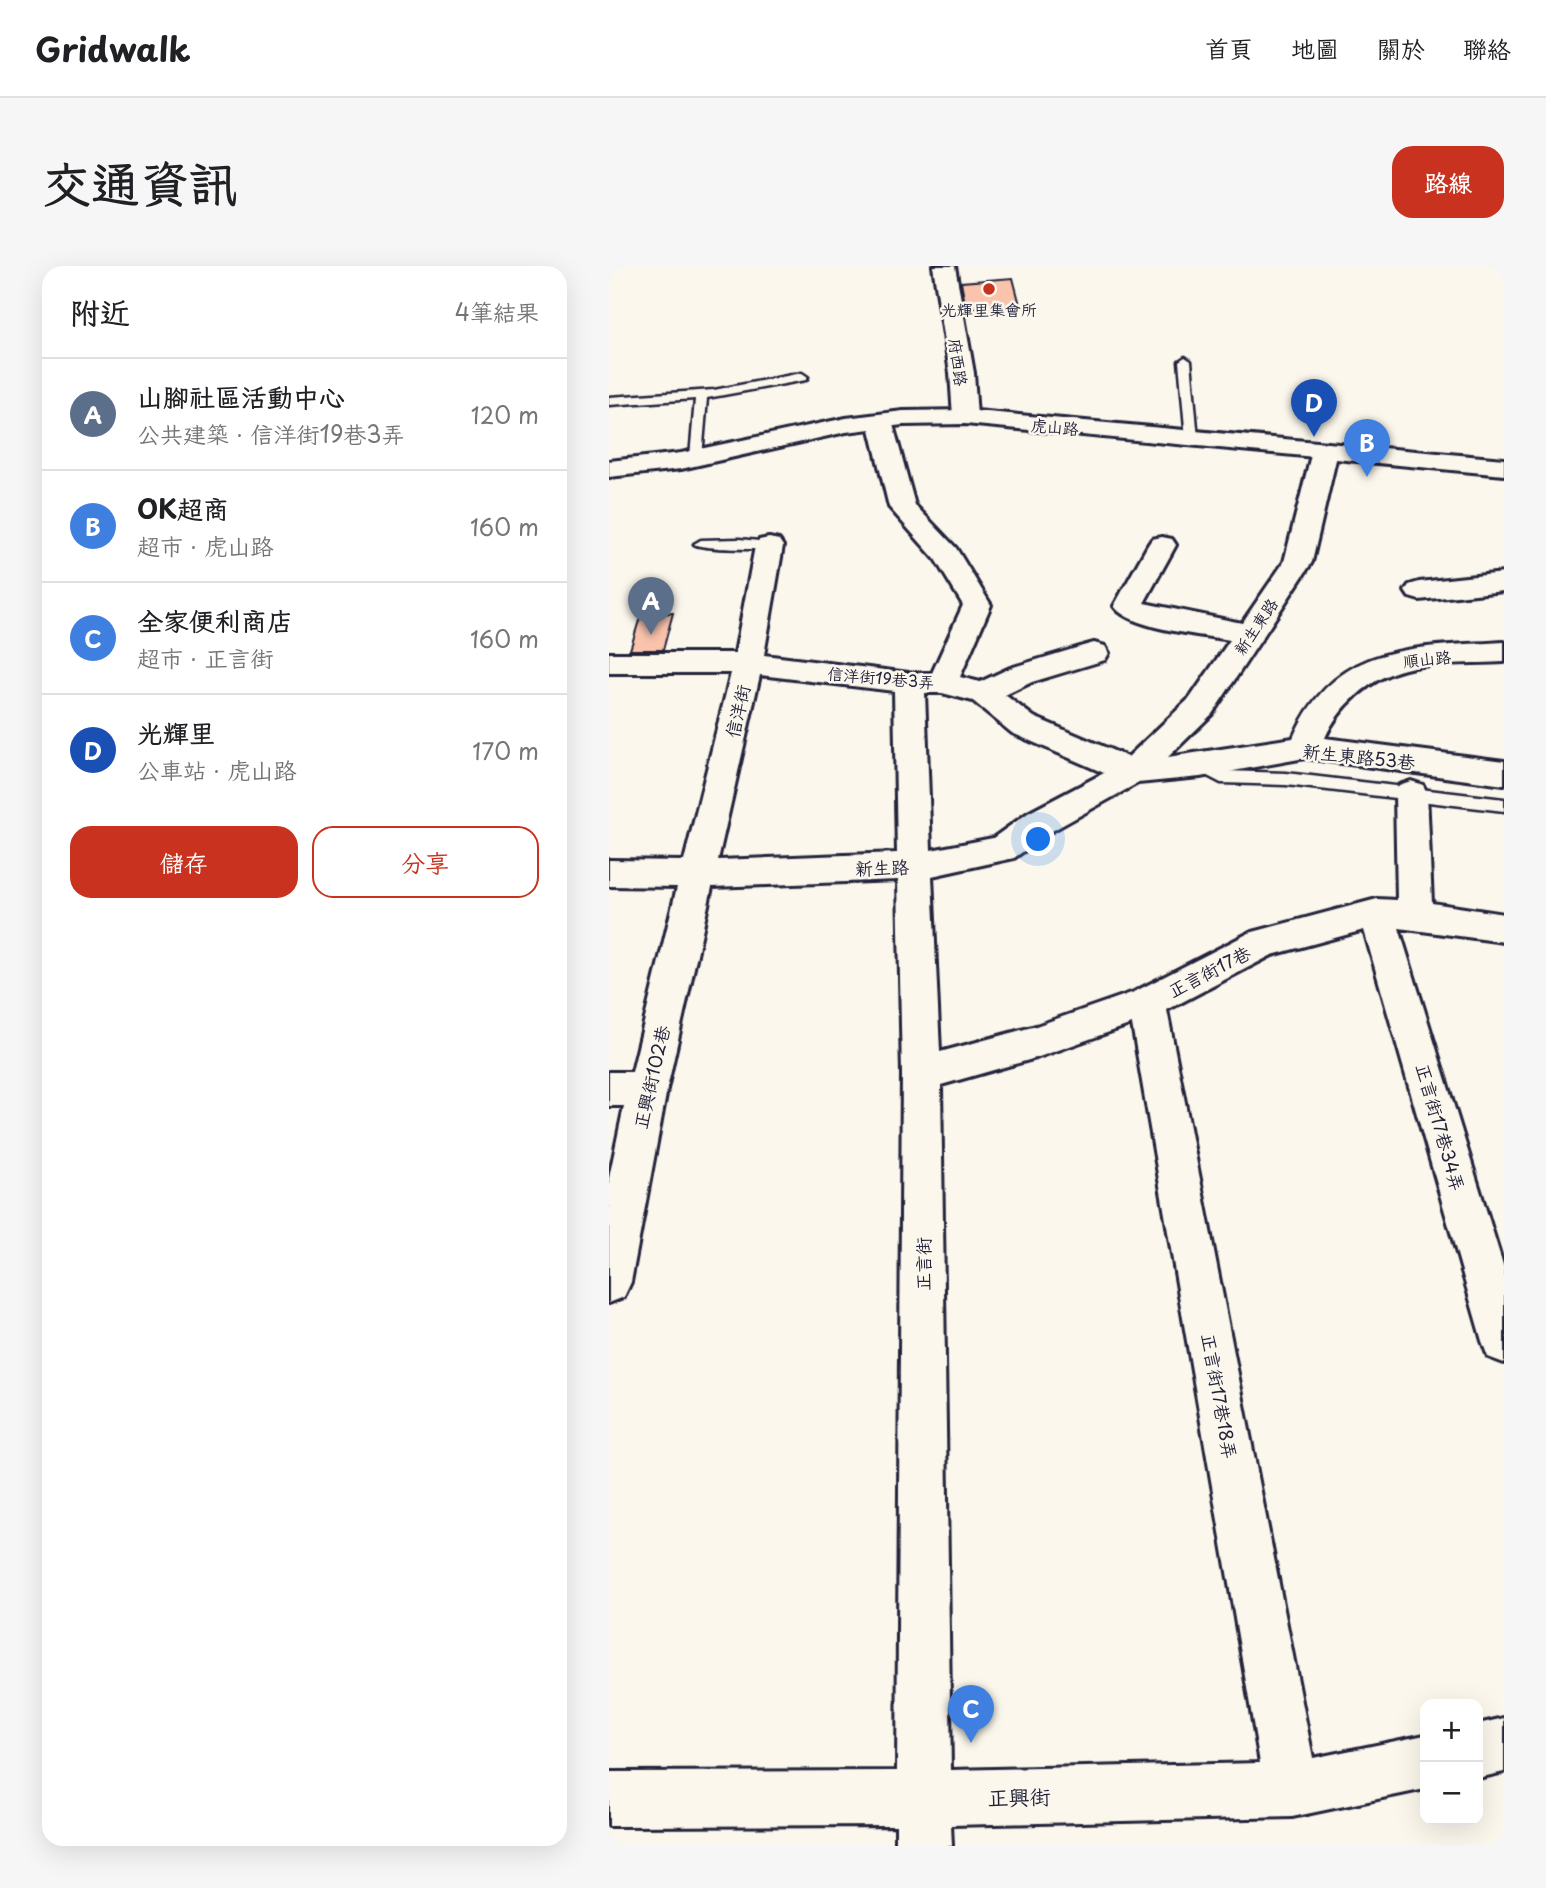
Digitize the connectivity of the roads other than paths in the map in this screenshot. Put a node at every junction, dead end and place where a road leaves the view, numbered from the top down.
1 (944, 266) edge
2 (1185, 362) dead end
3 (802, 377) dead end
4 (701, 395) junction
5 (609, 401) edge
6 (965, 417) junction
7 (880, 421) junction
8 (1192, 439) junction
9 (1325, 451) junction
10 (696, 457) junction
11 (1504, 467) edge
12 (609, 470) edge
13 (702, 544) dead end
14 (1161, 545) dead end
15 (769, 547) joint
16 (1504, 582) edge
17 (1419, 591) dead end
18 (1251, 634) junction
19 (1504, 652) edge
20 (1094, 653) dead end
21 (609, 663) edge
22 (748, 663) junction
23 (925, 683) junction
24 (983, 694) junction
25 (1305, 747) junction
26 (1200, 765) junction
27 (1132, 772) junction
28 (1504, 773) edge
29 (1412, 793) junction
30 (1504, 805) edge
31 (915, 866) junction
32 (609, 873) edge
33 (699, 874) junction
34 (1396, 914) junction
35 (1504, 928) edge
36 (1147, 1003) junction
37 (921, 1074) junction
38 (628, 1089) edge
39 (609, 1282) edge
40 (1504, 1341) edge
41 (1504, 1745) edge
42 (1483, 1750) edge
43 (1420, 1763) edge
44 (1292, 1790) junction
45 (609, 1799) edge
46 (924, 1822) edge

1 - 6 street, 府西路
2 - 8 lane
3 - 4 lane
4 - 5 lane
4 - 10 lane
6 - 7 street, 虎山路
6 - 8 street, 虎山路
7 - 10 street, 虎山路
7 - 23 street
8 - 9 street, 虎山路
9 - 11 street, 虎山路
9 - 18 street, 新生東路
10 - 12 street, 虎山路
13 - 15 lane
14 - 18 street
15 - 22 street, 信洋街
16 - 17 street
18 - 27 street, 新生東路
19 - 25 street, 順山路
20 - 24 street
21 - 22 street, 信洋街19巷3弄
22 - 23 street, 信洋街19巷3弄
22 - 33 street, 信洋街
23 - 24 street, 信洋街19巷3弄
23 - 31 street, 正言街
24 - 27 street, 信洋街19巷3弄
25 - 26 street, 新生東路53巷
25 - 28 street, 新生東路53巷
26 - 27 street, 新生東路53巷
26 - 29 lane
27 - 31 street, 新生路
29 - 30 lane
29 - 34 street, 正言街17巷34弄
31 - 33 street, 新生路
31 - 37 street, 正言街
32 - 33 street, 新生路
33 - 38 street, 正興街102巷
34 - 35 street, 正言街17巷
34 - 36 street, 正言街17巷
34 - 40 street, 正言街17巷34弄
36 - 37 street, 正言街17巷
36 - 44 street, 正言街17巷18弄
37 - 46 street, 正言街
38 - 39 street, 正興街102巷
41 - 42 street
43 - 44 street, 正興街
44 - 46 street, 正興街
45 - 46 street, 正興街

